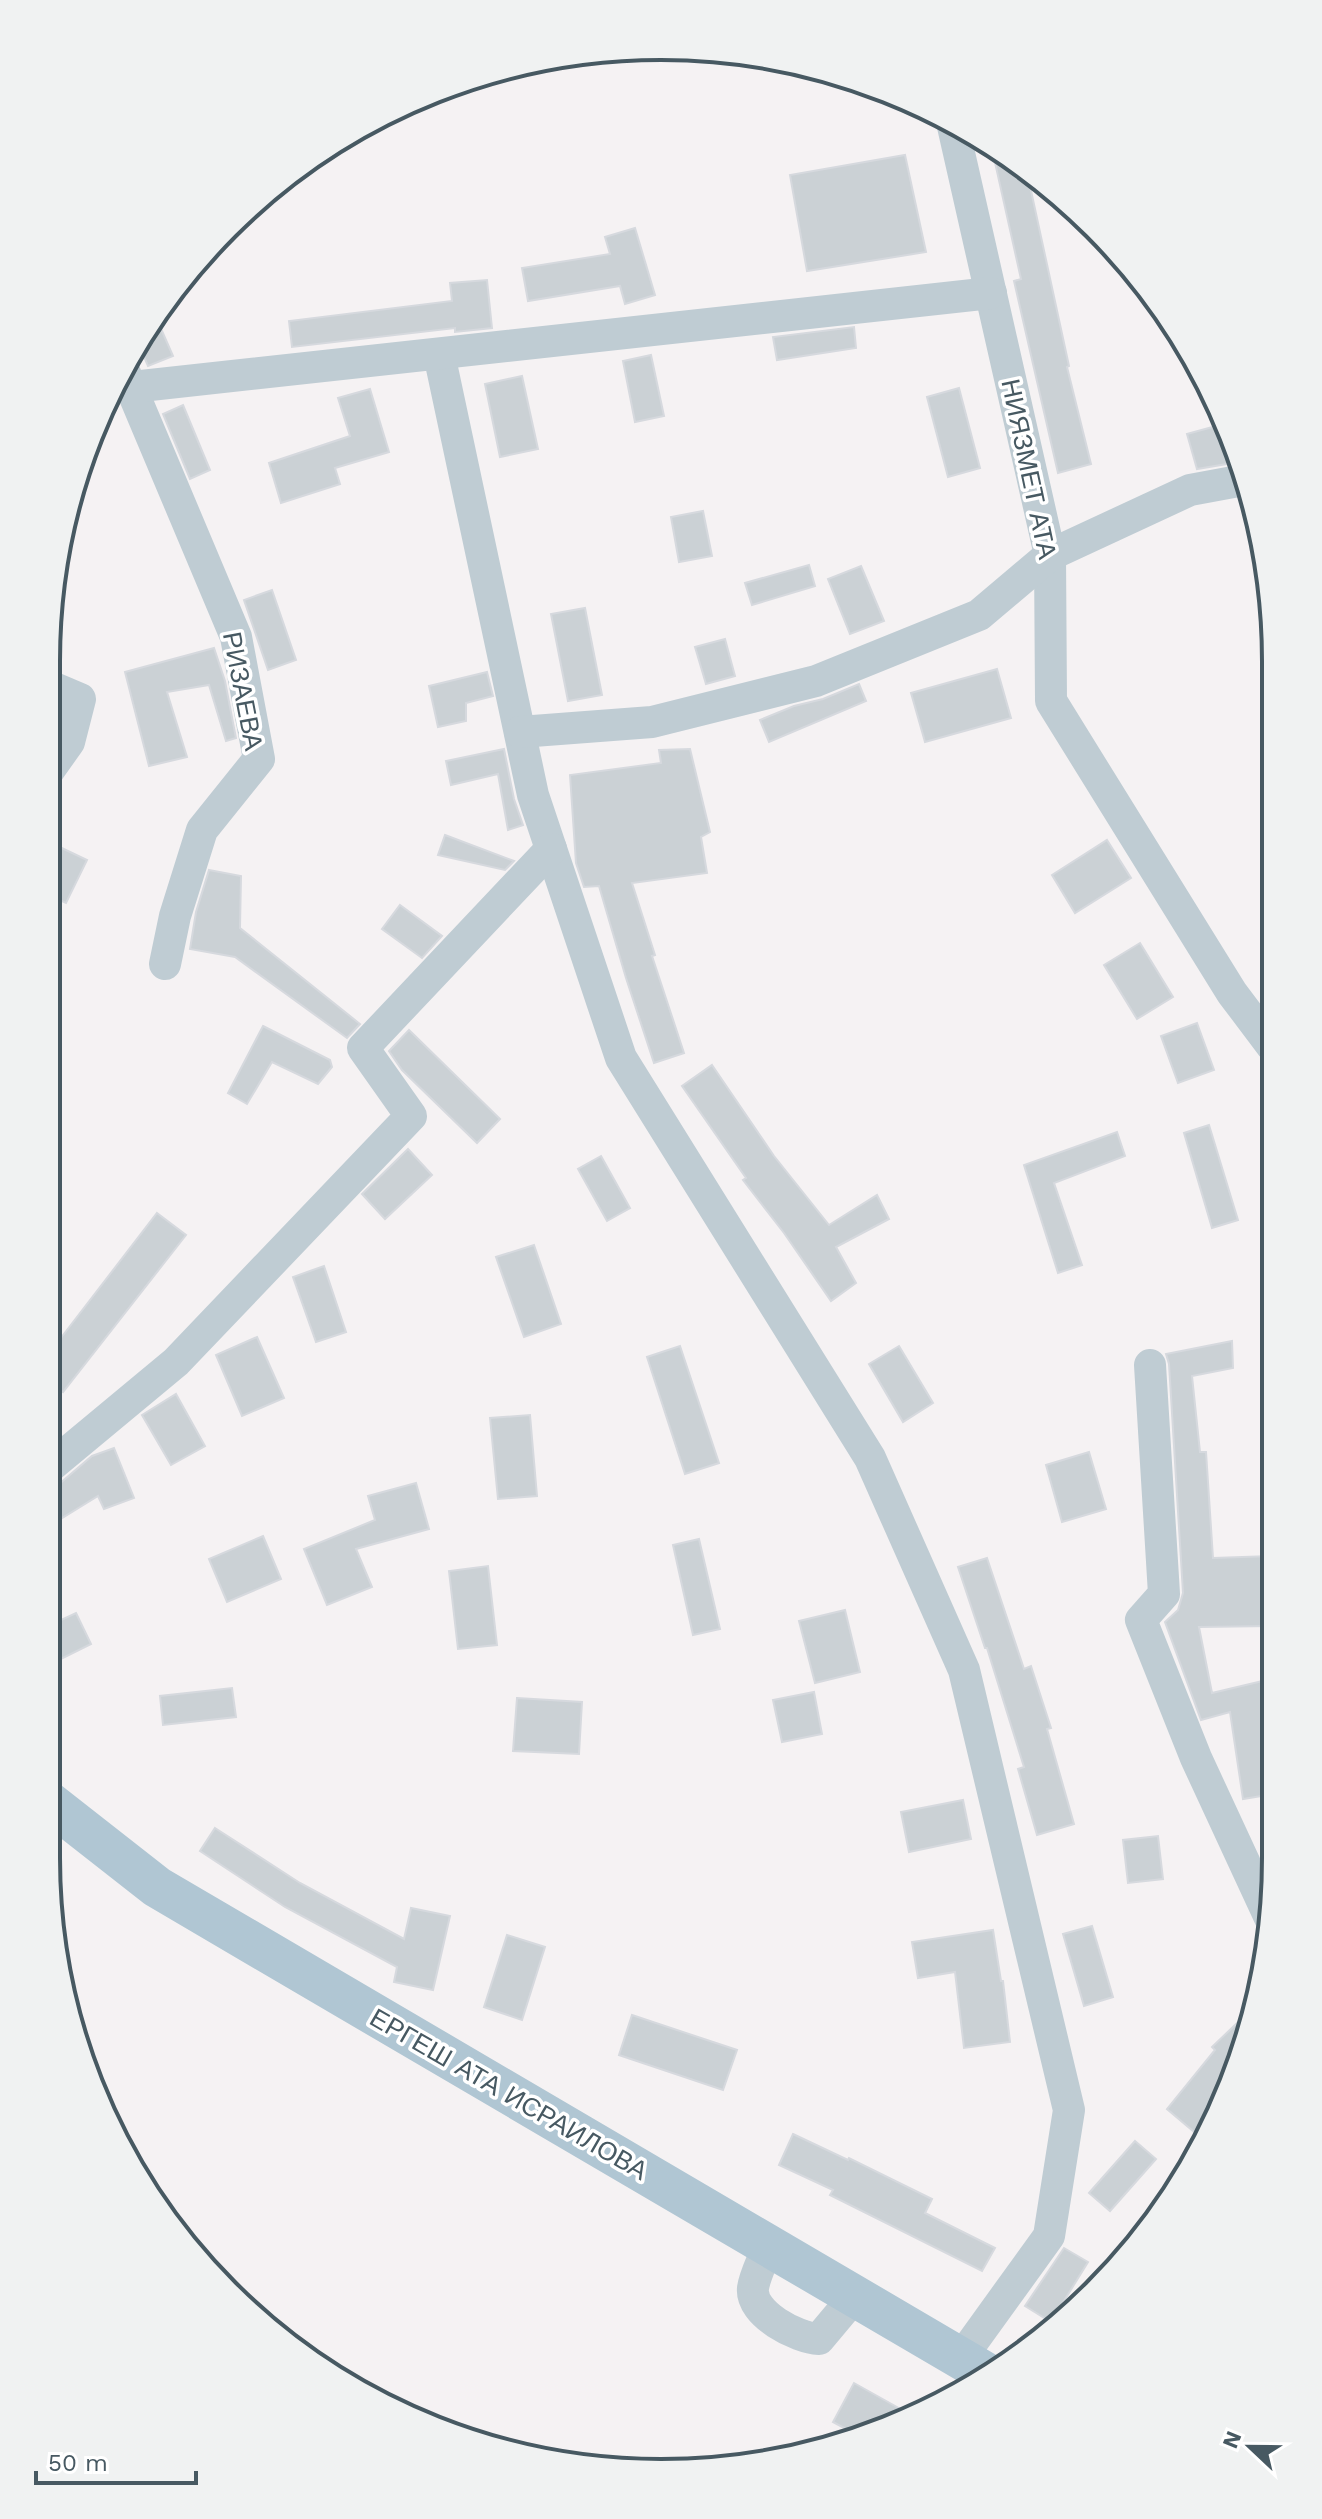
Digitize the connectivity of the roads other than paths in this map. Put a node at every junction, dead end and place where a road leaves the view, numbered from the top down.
1 (956, 137) edge
2 (991, 293) junction
3 (439, 354) junction
4 (131, 378) edge
5 (129, 382) edge
6 (1234, 482) edge
7 (1050, 555) junction
8 (60, 691) edge
9 (520, 732) junction
10 (60, 755) edge
11 (551, 849) junction
12 (165, 964) dead end
13 (1262, 1033) edge
14 (1150, 1365) dead end
15 (60, 1458) edge
16 (60, 1811) edge
17 (1261, 1898) edge
18 (768, 2245) junction
19 (855, 2296) junction
20 (972, 2365) edge

1 - 2 street, НИЯЗМЕТ АТА
2 - 3 street
2 - 7 street, НИЯЗМЕТ АТА
3 - 4 street
3 - 9 street
5 - 12 street, РИЗАЕВА
6 - 7 street
7 - 9 street
7 - 13 street, НИЯЗМЕТ АТА
8 - 10 street
9 - 11 street
11 - 15 street
11 - 20 street
14 - 17 street
16 - 18 main road, ЕРГЕШ АТА ИСРАИЛОВА
18 - 19 main road, ЕРГЕШ АТА ИСРАИЛОВА
18 - 19 street
19 - 20 main road, ЕРГЕШ АТА ИСРАИЛОВА

